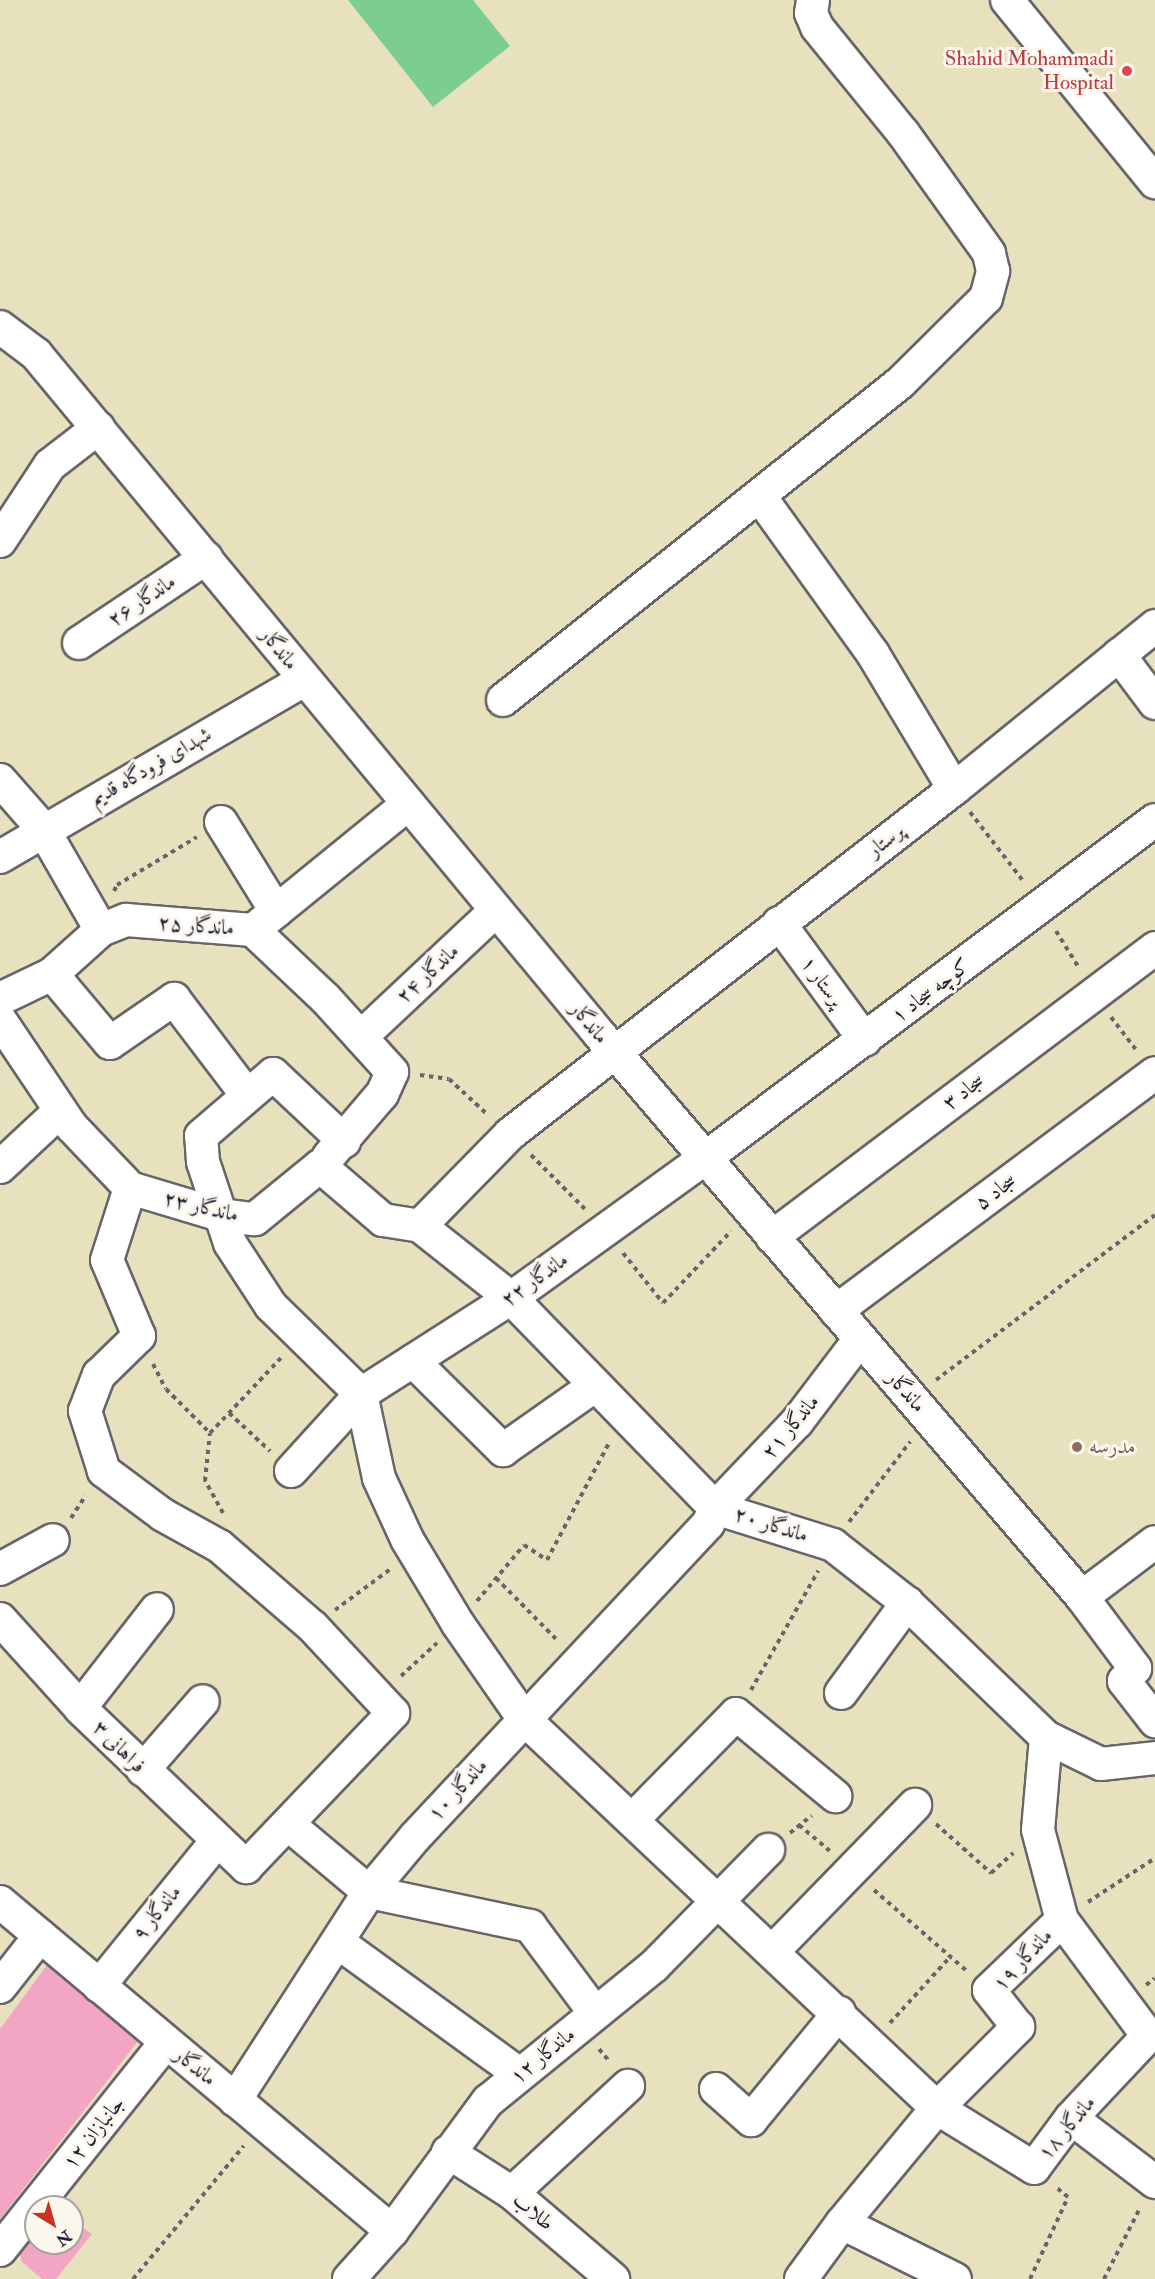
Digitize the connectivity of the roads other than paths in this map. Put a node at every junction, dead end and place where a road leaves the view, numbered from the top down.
1 (813, 0) edge
2 (1006, 0) edge
3 (1155, 182) edge
4 (0, 327) edge
5 (98, 428) junction
6 (761, 498) junction
7 (0, 541) edge
8 (206, 558) junction
9 (1155, 626) edge
10 (79, 644) dead end
11 (1119, 655) junction
12 (304, 680) junction
13 (503, 700) dead end
14 (1155, 703) edge
15 (0, 780) edge
16 (954, 789) junction
17 (408, 804) junction
18 (1155, 820) edge
19 (221, 822) road end
20 (42, 829) junction
21 (0, 857) edge
22 (495, 910) junction
23 (265, 920) junction
24 (779, 923) junction
25 (101, 930) junction
26 (1155, 948) edge
27 (52, 974) junction
28 (0, 999) edge
29 (0, 1020) edge
30 (361, 1037) junction
31 (865, 1041) junction
32 (615, 1053) junction
33 (1155, 1073) edge
34 (247, 1095) junction
35 (60, 1111) junction
36 (344, 1141) junction
37 (704, 1158) junction
38 (320, 1166) junction
39 (0, 1167) edge
40 (130, 1188) junction
41 (220, 1215) junction
42 (420, 1226) junction
43 (772, 1236) junction
44 (512, 1298) junction
45 (836, 1311) junction
46 (860, 1339) junction
47 (413, 1361) junction
48 (596, 1384) junction
49 (361, 1394) junction
50 (291, 1471) road end
51 (715, 1508) junction
52 (53, 1540) road end
53 (1155, 1542) edge
54 (0, 1569) edge
55 (1082, 1597) junction
56 (907, 1603) junction
57 (157, 1609) dead end
58 (0, 1619) edge
59 (841, 1693) dead end
60 (203, 1701) dead end
61 (80, 1708) junction
62 (524, 1719) junction
63 (1155, 1721) edge
64 (1046, 1737) junction
65 (1155, 1758) edge
66 (143, 1770) junction
67 (835, 1796) road end
68 (915, 1805) road end
69 (632, 1820) junction
70 (289, 1825) junction
71 (217, 1841) junction
72 (768, 1850) road end
73 (369, 1892) junction
74 (717, 1901) junction
75 (0, 1902) edge
76 (1062, 1920) junction
77 (40, 1936) junction
78 (339, 1943) junction
79 (773, 1951) junction
80 (99, 1986) junction
81 (0, 1987) edge
82 (839, 2013) junction
83 (588, 2019) junction
84 (165, 2043) junction
85 (519, 2074) junction
86 (628, 2086) road end
87 (716, 2089) dead end
88 (236, 2100) junction
89 (937, 2108) junction
90 (1071, 2118) junction
91 (448, 2152) junction
92 (1154, 2182) edge
93 (512, 2193) junction
94 (842, 2223) junction
95 (392, 2231) junction
96 (0, 2250) edge
97 (350, 2279) edge
98 (613, 2279) edge
99 (801, 2279) edge
100 (955, 2279) edge

1 - 6 street
2 - 3 street
4 - 5 street, ماندگار
5 - 7 street
5 - 8 street, ماندگار
6 - 13 street
6 - 16 street
8 - 10 street, ماندگار ۲۶
8 - 12 street, ماندگار
9 - 11 street, پرستار
11 - 14 street
11 - 16 street, پرستار
12 - 17 street, ماندگار
12 - 20 street, شهدای فرودگاه قدیم
15 - 20 street
16 - 24 street, پرستار
17 - 22 street, ماندگار
17 - 23 street
18 - 31 street, کوچه سجاد ۱
19 - 23 street
20 - 21 street, شهدای فرودگاه قدیم
20 - 25 street
22 - 30 street, ماندگار ۲۴
22 - 32 street, ماندگار
23 - 25 street, ماندگار ۲۵
23 - 30 street
24 - 31 street, پرستار ۱
24 - 32 street, پرستار
25 - 27 street, ماندگار ۲۵
26 - 43 street, سجاد ۳
27 - 28 street, ماندگار ۲۵
27 - 34 street
29 - 35 street
30 - 36 street, ماندگار ۲۳
31 - 37 street, کوچه سجاد ۱
32 - 37 street, ماندگار
32 - 42 street
33 - 45 street, سجاد ۵
34 - 36 street
34 - 41 street
35 - 39 street
35 - 40 street
36 - 38 street, ماندگار ۲۳
37 - 43 street, ماندگار
37 - 44 street, ماندگار ۲۲
38 - 41 street, ماندگار ۲۳
38 - 42 street
40 - 41 street, ماندگار ۲۳
40 - 70 street
41 - 49 street
42 - 44 street, ماندگار ۲۰
43 - 45 street, ماندگار
44 - 47 street, ماندگار ۲۲
44 - 48 street, ماندگار ۲۰
45 - 46 street, ماندگار
46 - 51 street, ماندگار ۲۱
46 - 55 street, ماندگار
47 - 48 street
47 - 49 street, ماندگار ۲۲
48 - 51 street, ماندگار ۲۰
49 - 50 street, ماندگار ۲۲
49 - 62 street, ماندگار ۱۸
51 - 56 street, ماندگار ۲۰
51 - 62 street, ماندگار ۱۰
52 - 54 street
53 - 55 street
55 - 63 street, ماندگار
56 - 59 street
56 - 64 street, ماندگار ۲۰
57 - 61 street
58 - 61 street, فراهانی ۳
60 - 66 street
61 - 66 street, فراهانی ۳
62 - 69 street, ماندگار ۱۸
62 - 73 street, ماندگار ۱۰
64 - 65 street, ماندگار ۲۰
64 - 76 street
66 - 71 street, فراهانی ۳
67 - 69 street
68 - 79 street
69 - 74 street, ماندگار ۱۸
70 - 71 street, فراهانی ۳
70 - 73 street
71 - 80 street, ماندگار ۹
72 - 74 street, ماندگار ۱۲
73 - 78 street, ماندگار ۱۰
73 - 83 street
74 - 79 street, ماندگار ۱۸
74 - 83 street, ماندگار ۱۲
75 - 77 street, ماندگار
76 - 89 street, ماندگار ۱۹
76 - 90 street, ماندگار ۱۸
77 - 80 street, ماندگار
77 - 81 street
78 - 85 street
78 - 88 street, ماندگار ۱۰
79 - 82 street, ماندگار ۱۸
80 - 84 street, ماندگار
82 - 87 street
82 - 89 street, ماندگار ۱۸
83 - 85 street, ماندگار ۱۲
84 - 88 street, ماندگار
84 - 96 street, جانبازان ۱۲
85 - 91 street, ماندگار ۱۲
86 - 93 street
88 - 95 street, ماندگار
89 - 90 street, ماندگار ۱۸
89 - 94 street
90 - 92 street
91 - 93 street, طلاب
91 - 95 street, ماندگار ۱۲
93 - 98 street, طلاب
94 - 99 street
94 - 100 street
95 - 97 street, ماندگار ۱۲

